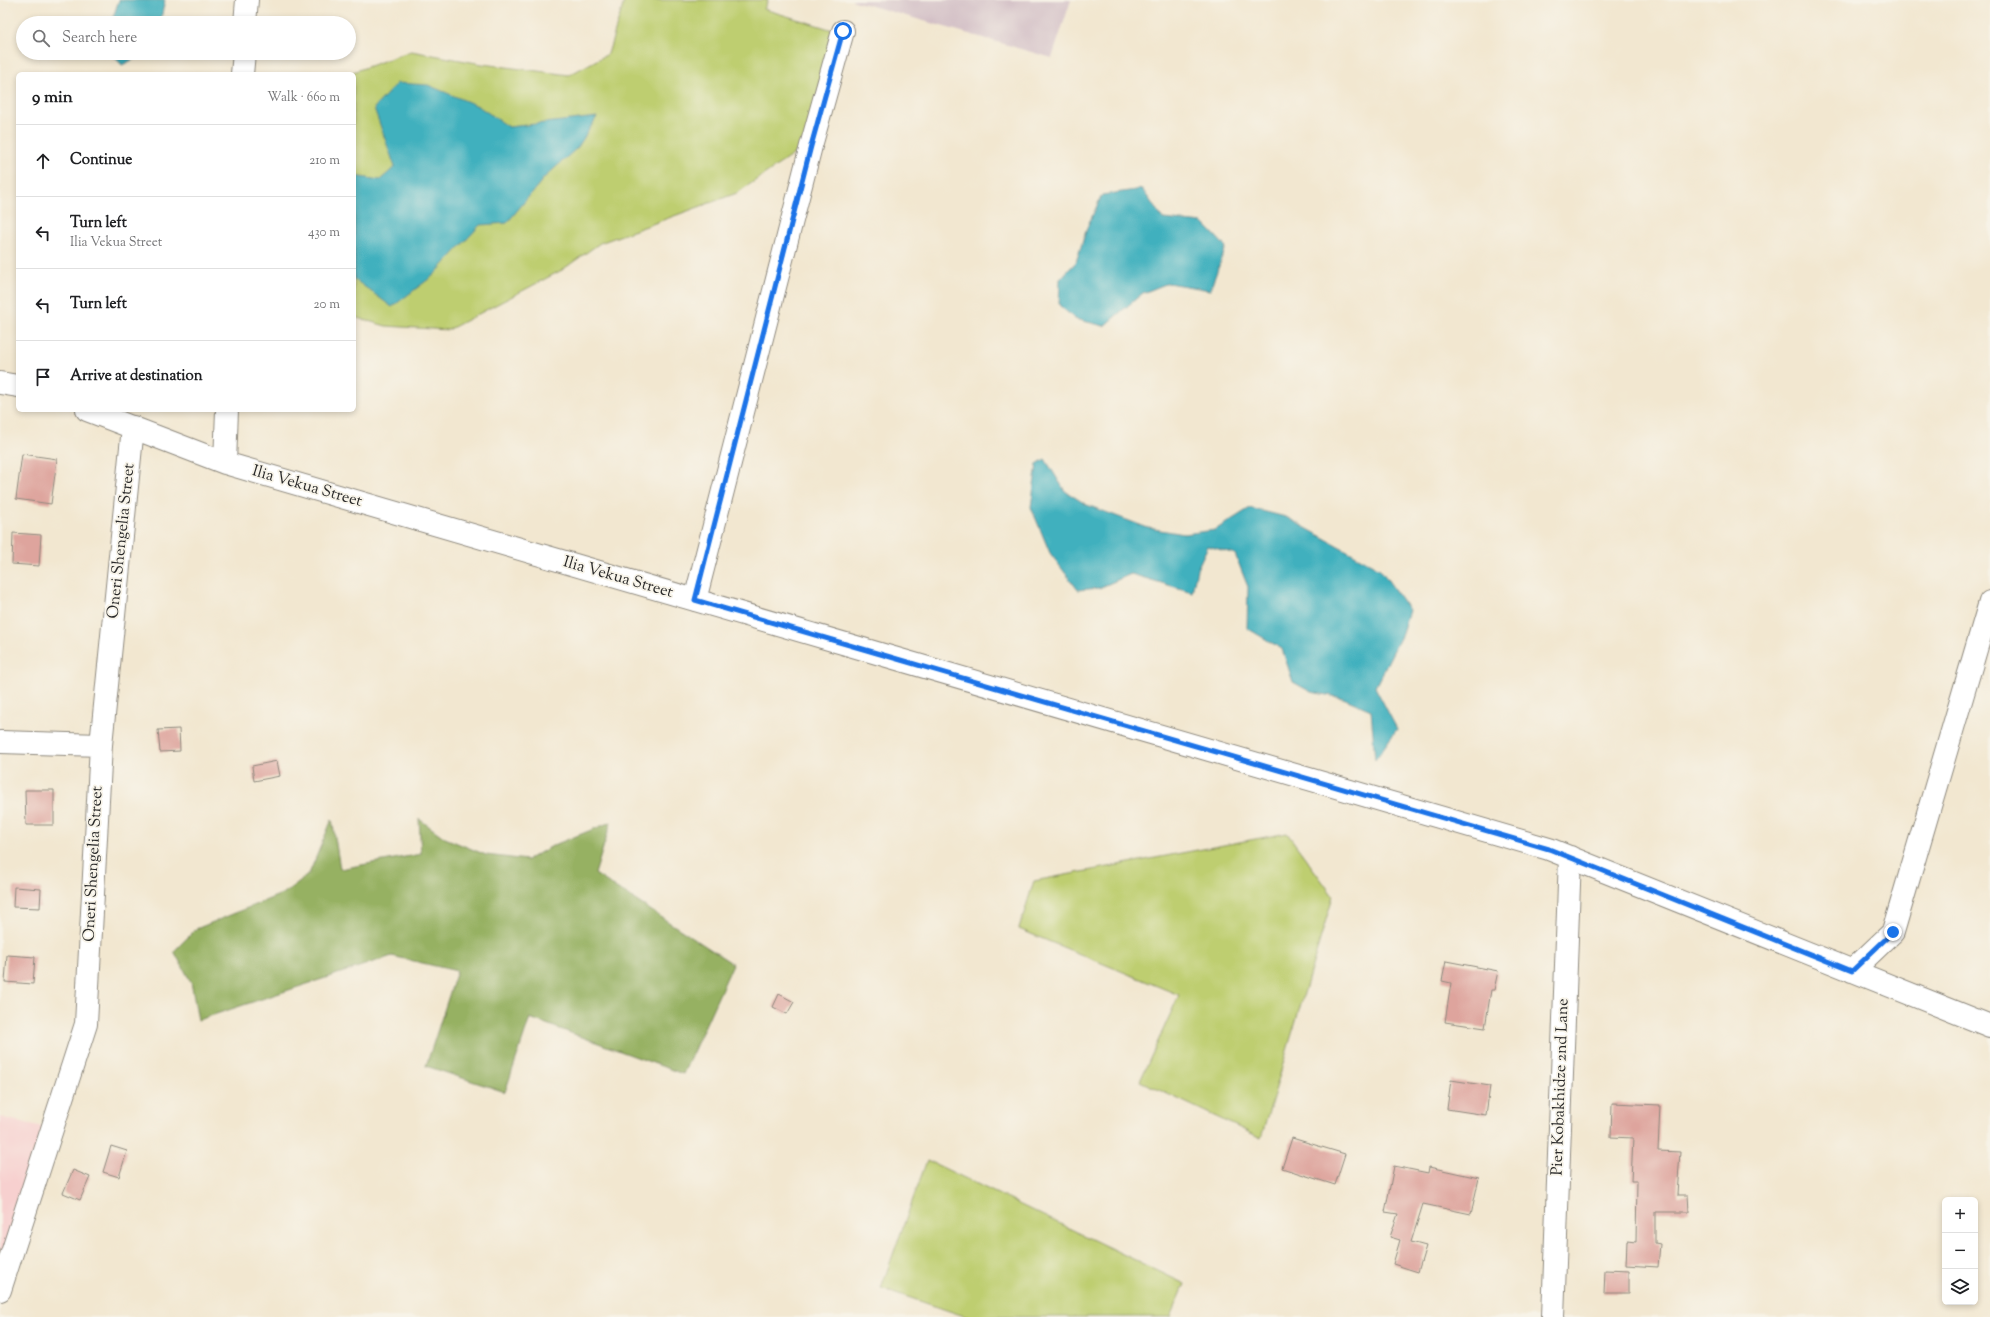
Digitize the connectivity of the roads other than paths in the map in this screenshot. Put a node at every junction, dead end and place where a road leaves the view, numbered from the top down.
1 (247, 0) edge
2 (246, 16) edge
3 (843, 31) dead end
4 (243, 60) edge
5 (242, 72) edge
6 (0, 384) edge
7 (16, 386) edge
8 (93, 412) edge
9 (227, 412) edge
10 (134, 427) junction
11 (225, 463) junction
12 (695, 600) junction
13 (1990, 602) edge
14 (0, 742) edge
15 (100, 745) junction
16 (1570, 857) junction
17 (1852, 971) junction
18 (1990, 1026) edge
19 (0, 1290) edge
20 (1553, 1317) edge

1 - 2 street
3 - 12 street
4 - 5 street
6 - 7 street
8 - 10 street, Ilia Vekua Street
9 - 11 street
10 - 11 street, Ilia Vekua Street
10 - 15 street, Oneri Shengelia Street
11 - 12 street, Ilia Vekua Street
12 - 16 street, Ilia Vekua Street
13 - 17 street
14 - 15 street
15 - 19 street, Oneri Shengelia Street
16 - 17 street, Ilia Vekua Street
16 - 20 street, Pier Kobakhidze 2nd Lane
17 - 18 street, Ilia Vekua Street

